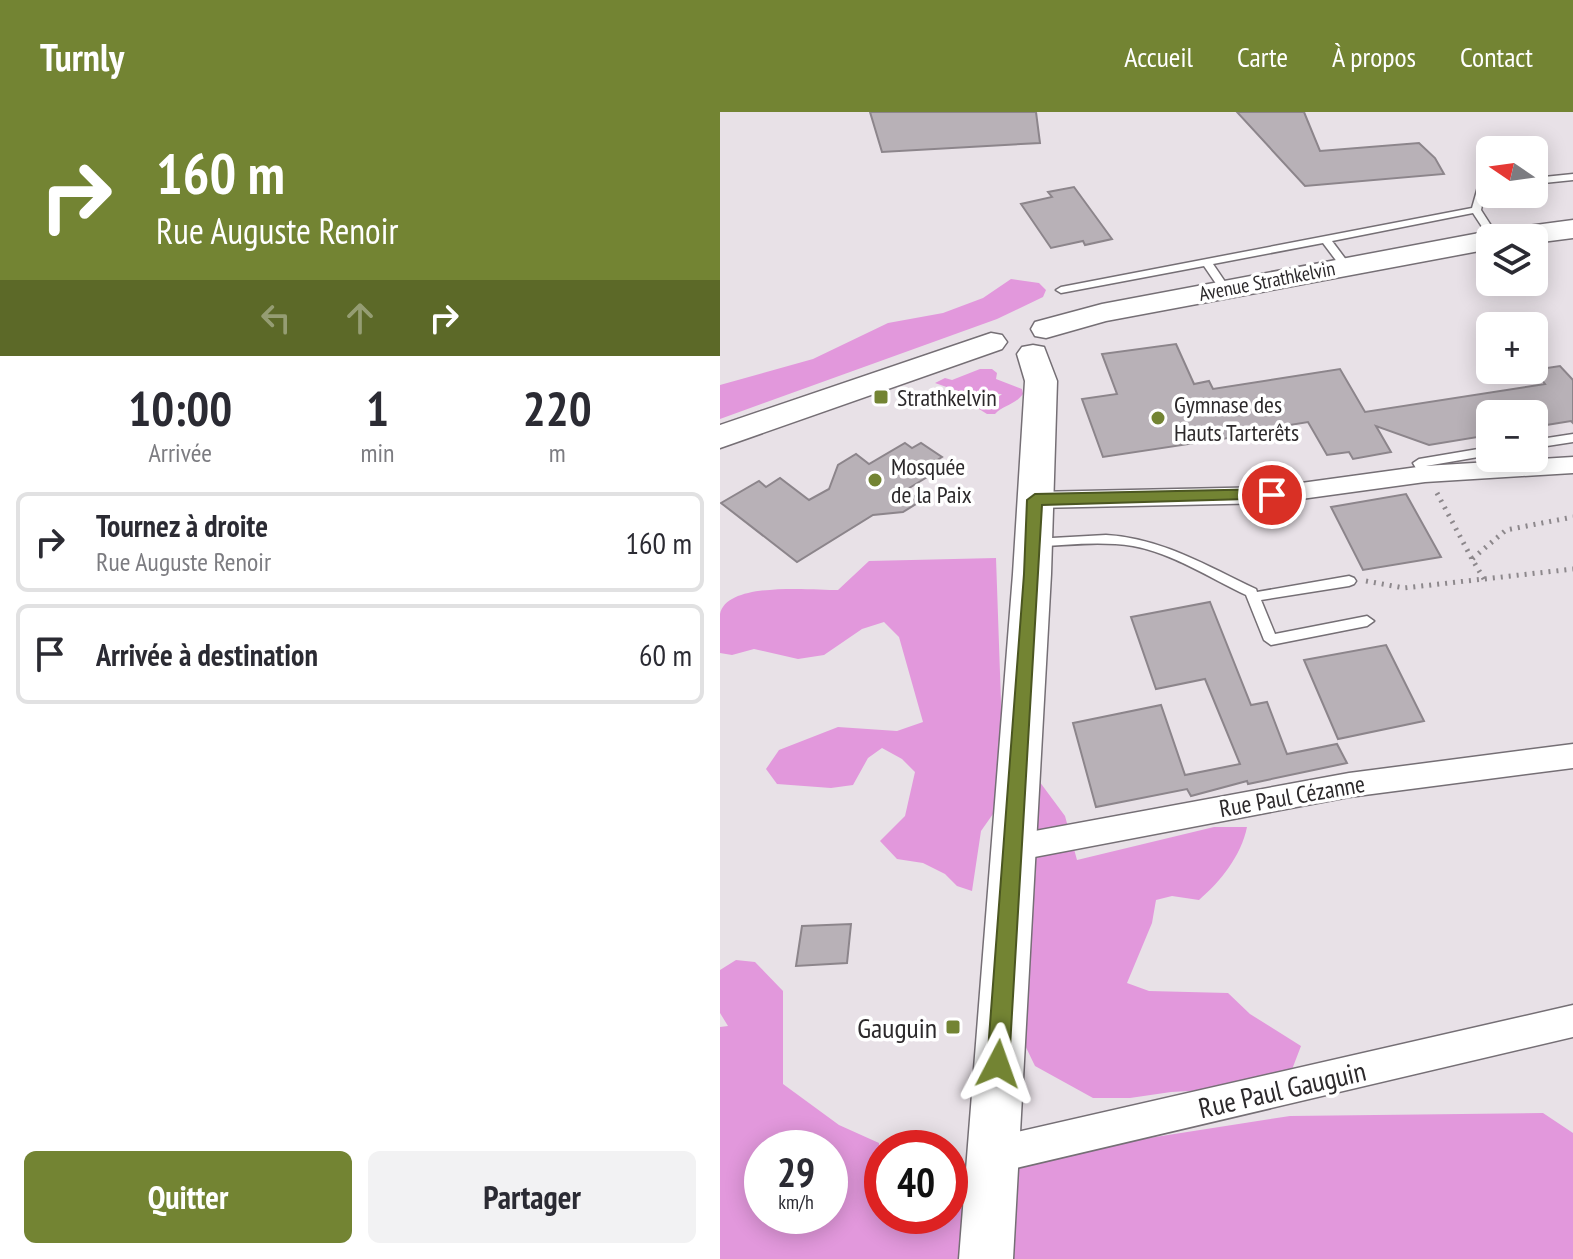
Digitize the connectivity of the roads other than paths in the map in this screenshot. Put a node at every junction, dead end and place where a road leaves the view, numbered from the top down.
1 (1573, 177) edge
2 (1548, 180) edge
3 (1476, 210) joint
4 (1484, 224) edge
5 (1573, 229) edge
6 (1548, 232) edge
7 (1325, 239) junction
8 (1476, 242) edge
9 (1206, 261) junction
10 (1345, 265) junction
11 (1225, 289) junction
12 (1061, 290) dead end
13 (1040, 342) junction
14 (720, 437) edge
15 (1573, 438) edge
16 (1548, 442) edge
17 (1476, 453) edge
18 (1573, 465) edge
19 (1425, 474) junction
20 (1035, 500) junction
21 (1033, 543) junction
22 (1349, 581) road end
23 (1253, 597) junction
24 (1367, 621) dead end
25 (1573, 756) edge
26 (1013, 848) junction
27 (1573, 1021) edge
28 (991, 1156) junction
29 (986, 1259) edge

1 - 2 lane
3 - 4 lane
3 - 7 lane
5 - 6 street
7 - 9 lane
7 - 10 lane
8 - 10 street, Avenue Strathkelvin
9 - 11 lane
9 - 12 lane
10 - 11 street, Avenue Strathkelvin
11 - 13 street, Avenue Strathkelvin
13 - 14 street
13 - 20 street
15 - 16 lane
17 - 19 lane
18 - 19 street
19 - 20 street
20 - 21 street
21 - 23 lane
21 - 26 street
22 - 23 lane
23 - 24 lane
25 - 26 street, Rue Paul Cézanne
26 - 28 street
27 - 28 street, Rue Paul Gauguin
28 - 29 street

